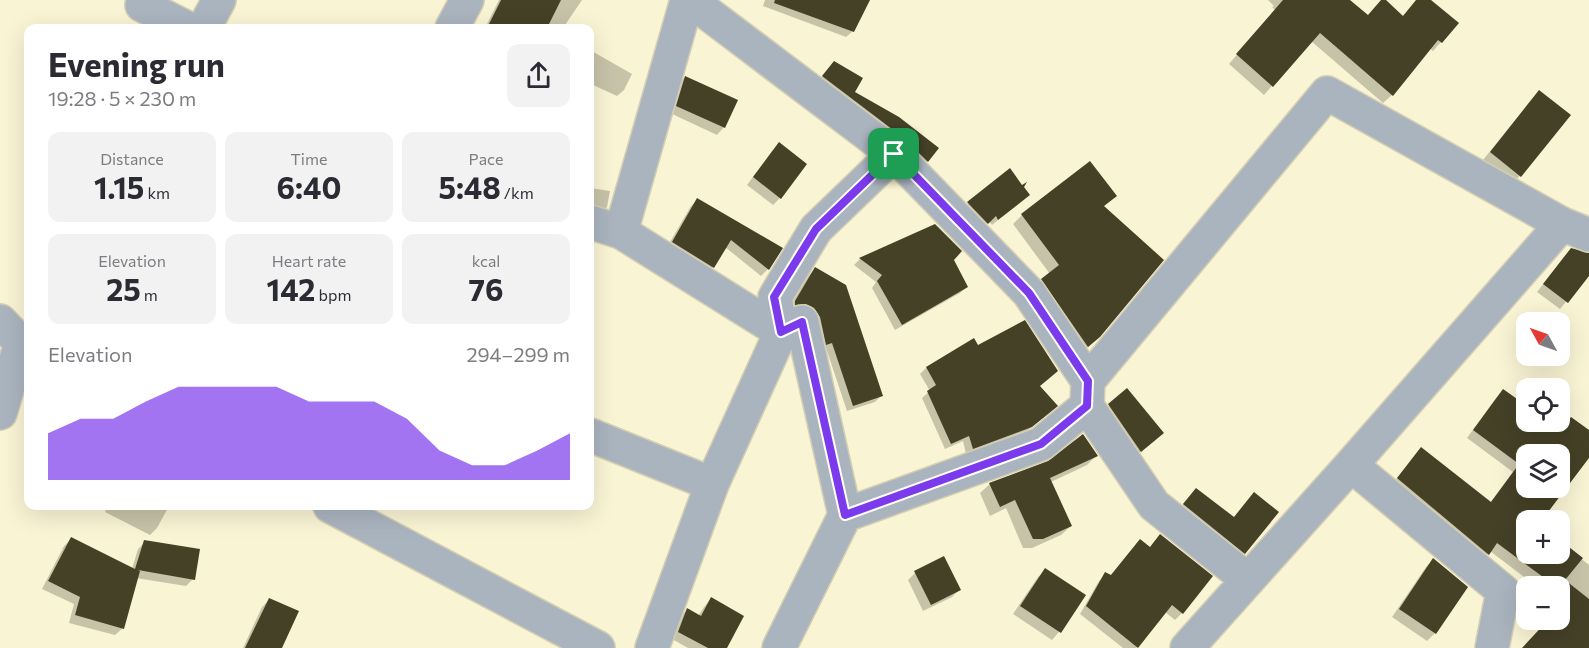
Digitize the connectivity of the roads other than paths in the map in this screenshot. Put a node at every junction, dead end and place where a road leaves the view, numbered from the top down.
1 (219, 0) edge
2 (467, 0) edge
3 (689, 0) edge
4 (142, 5) dead end
5 (179, 24) edge
6 (206, 24) edge
7 (454, 24) edge
8 (894, 154) junction
9 (594, 223) edge
10 (1575, 229) edge
11 (621, 232) junction
12 (781, 332) junction
13 (16, 337) edge
14 (1088, 393) junction
15 (0, 413) edge
16 (594, 437) edge
17 (1351, 465) junction
18 (712, 484) junction
19 (338, 510) edge
20 (845, 515) junction
21 (1248, 580) junction
22 (598, 648) edge
23 (652, 648) edge
24 (779, 648) edge
25 (1187, 648) edge
26 (1492, 648) edge

1 - 6 street
2 - 7 street
3 - 8 street
3 - 11 street
4 - 5 street
8 - 12 street
8 - 14 street
9 - 11 street
10 - 14 street
10 - 17 street
11 - 12 street
12 - 18 street
12 - 20 street
13 - 15 street
14 - 20 street
14 - 21 street
16 - 18 street
17 - 21 street
17 - 26 street
18 - 23 street
19 - 22 street
20 - 24 street
21 - 25 street

